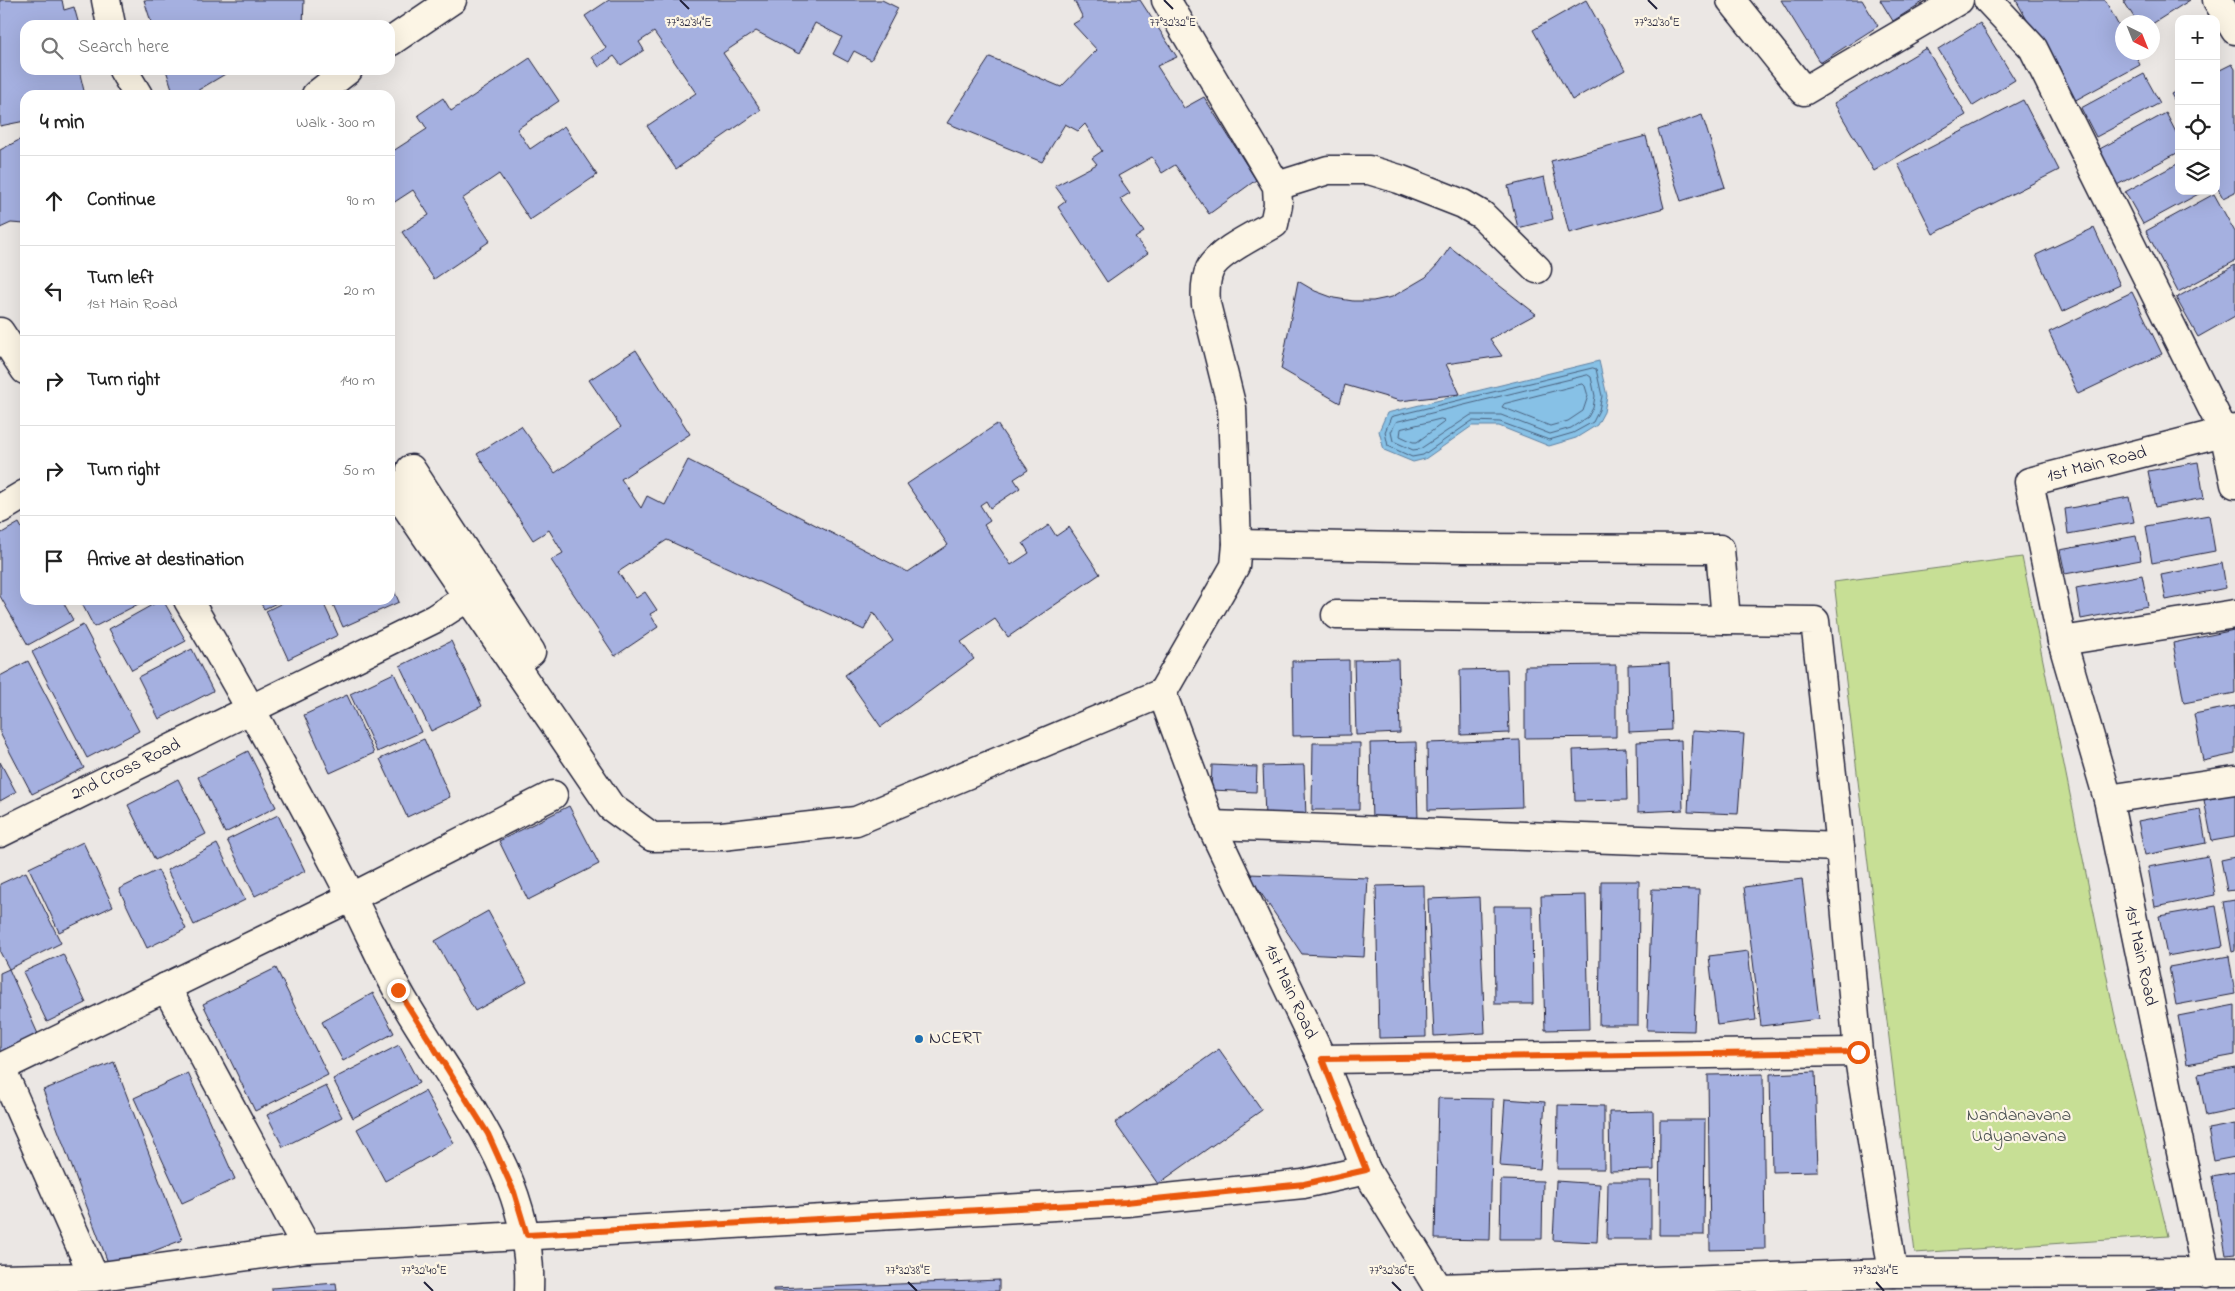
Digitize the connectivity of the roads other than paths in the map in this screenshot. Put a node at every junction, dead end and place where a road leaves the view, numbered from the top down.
1 (106, 0) edge
2 (452, 0) edge
3 (1166, 0) edge
4 (1731, 0) edge
5 (1959, 0) edge
6 (1988, 0) edge
7 (2217, 0) edge
8 (110, 20) edge
9 (2235, 30) edge
10 (395, 39) edge
11 (127, 75) edge
12 (342, 75) edge
13 (135, 90) edge
14 (322, 90) edge
15 (1277, 186) junction
16 (1537, 269) dead end
17 (0, 332) edge
18 (20, 362) edge
19 (2229, 430) edge
20 (400, 476) edge
21 (2235, 484) edge
22 (20, 497) edge
23 (0, 509) edge
24 (1237, 544) junction
25 (468, 597) junction
26 (191, 605) edge
27 (2235, 614) edge
28 (1336, 615) dead end
29 (1726, 620) junction
30 (2062, 641) junction
31 (513, 664) junction
32 (1162, 693) junction
33 (252, 708) junction
34 (2235, 780) edge
35 (553, 795) dead end
36 (2108, 799) junction
37 (1211, 825) junction
38 (0, 833) edge
39 (1840, 847) junction
40 (352, 897) junction
41 (166, 987) junction
42 (1858, 1052) junction
43 (1322, 1059) junction
44 (0, 1068) edge
45 (1366, 1170) junction
46 (527, 1235) junction
47 (307, 1248) junction
48 (2235, 1272) edge
49 (1893, 1273) junction
50 (2206, 1273) junction
51 (94, 1277) junction
52 (0, 1279) edge
53 (1440, 1289) edge
54 (529, 1291) edge

1 - 8 street
2 - 10 street
3 - 15 street
4 - 5 street
6 - 19 street
7 - 9 street
11 - 13 street
12 - 14 street
15 - 16 street
15 - 24 street
17 - 18 street
19 - 21 street
19 - 30 street, 1st Main Road
20 - 25 street
20 - 31 street
22 - 23 street
24 - 29 street
24 - 32 street
25 - 31 street
25 - 33 street, 2nd Cross Road
26 - 33 street
27 - 30 street
28 - 29 street
29 - 39 street
30 - 36 street, 1st Main Road
31 - 32 street
32 - 37 street, 1st Main Road
33 - 38 street, 2nd Cross Road
33 - 40 street
34 - 36 street
35 - 40 street
36 - 50 street, 1st Main Road
37 - 39 street
37 - 43 street, 1st Main Road
39 - 42 street
40 - 41 street
40 - 46 street
41 - 44 street
41 - 47 street
42 - 43 street
42 - 49 street
43 - 45 street, 1st Main Road
44 - 51 street
45 - 46 street
45 - 53 street, 1st Main Road
46 - 47 street
46 - 54 street
47 - 51 street
48 - 50 street
49 - 50 street
49 - 53 street
51 - 52 street

